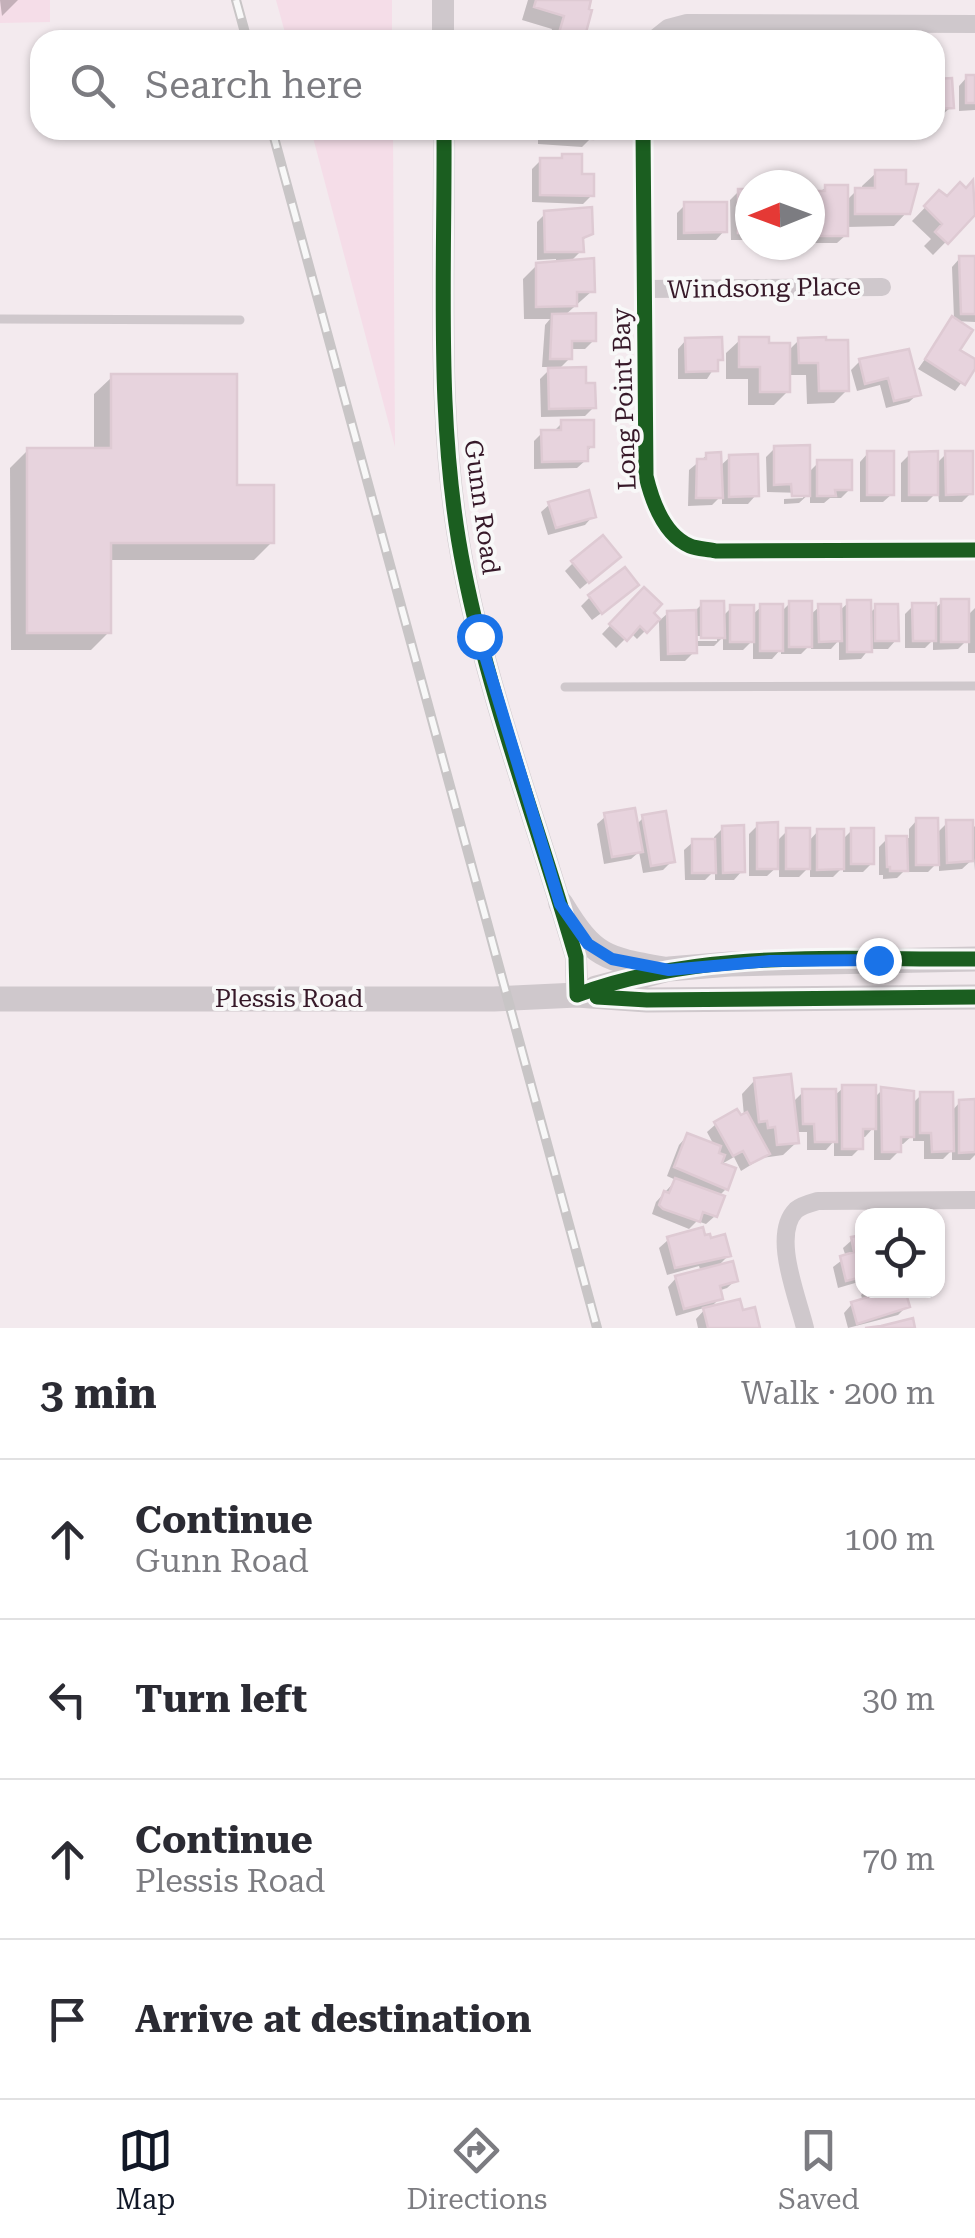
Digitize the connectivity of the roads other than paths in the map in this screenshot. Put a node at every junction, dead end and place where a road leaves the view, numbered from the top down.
1 (443, 0) edge
2 (975, 24) edge
3 (443, 30) edge
4 (666, 30) edge
5 (444, 140) edge
6 (643, 140) edge
7 (882, 286) dead end
8 (646, 289) junction
9 (0, 320) edge
10 (240, 320) dead end
11 (975, 550) edge
12 (975, 686) edge
13 (564, 687) dead end
14 (560, 904) junction
15 (975, 959) edge
16 (669, 970) junction
17 (578, 995) junction
18 (975, 998) edge
19 (0, 999) edge
20 (975, 1200) edge
21 (805, 1328) edge

1 - 3 street
2 - 4 street
5 - 14 street, Gunn Road
6 - 8 street, Long Point Bay
7 - 8 street, Windsong Place
8 - 11 street, Long Point Bay
9 - 10 lane
12 - 13 lane
14 - 16 main road
14 - 17 street, Gunn Road
15 - 16 main road, Plessis Road
16 - 17 main road, Plessis Road
17 - 18 main road, Plessis Road
17 - 19 main road, Plessis Road
20 - 21 street

